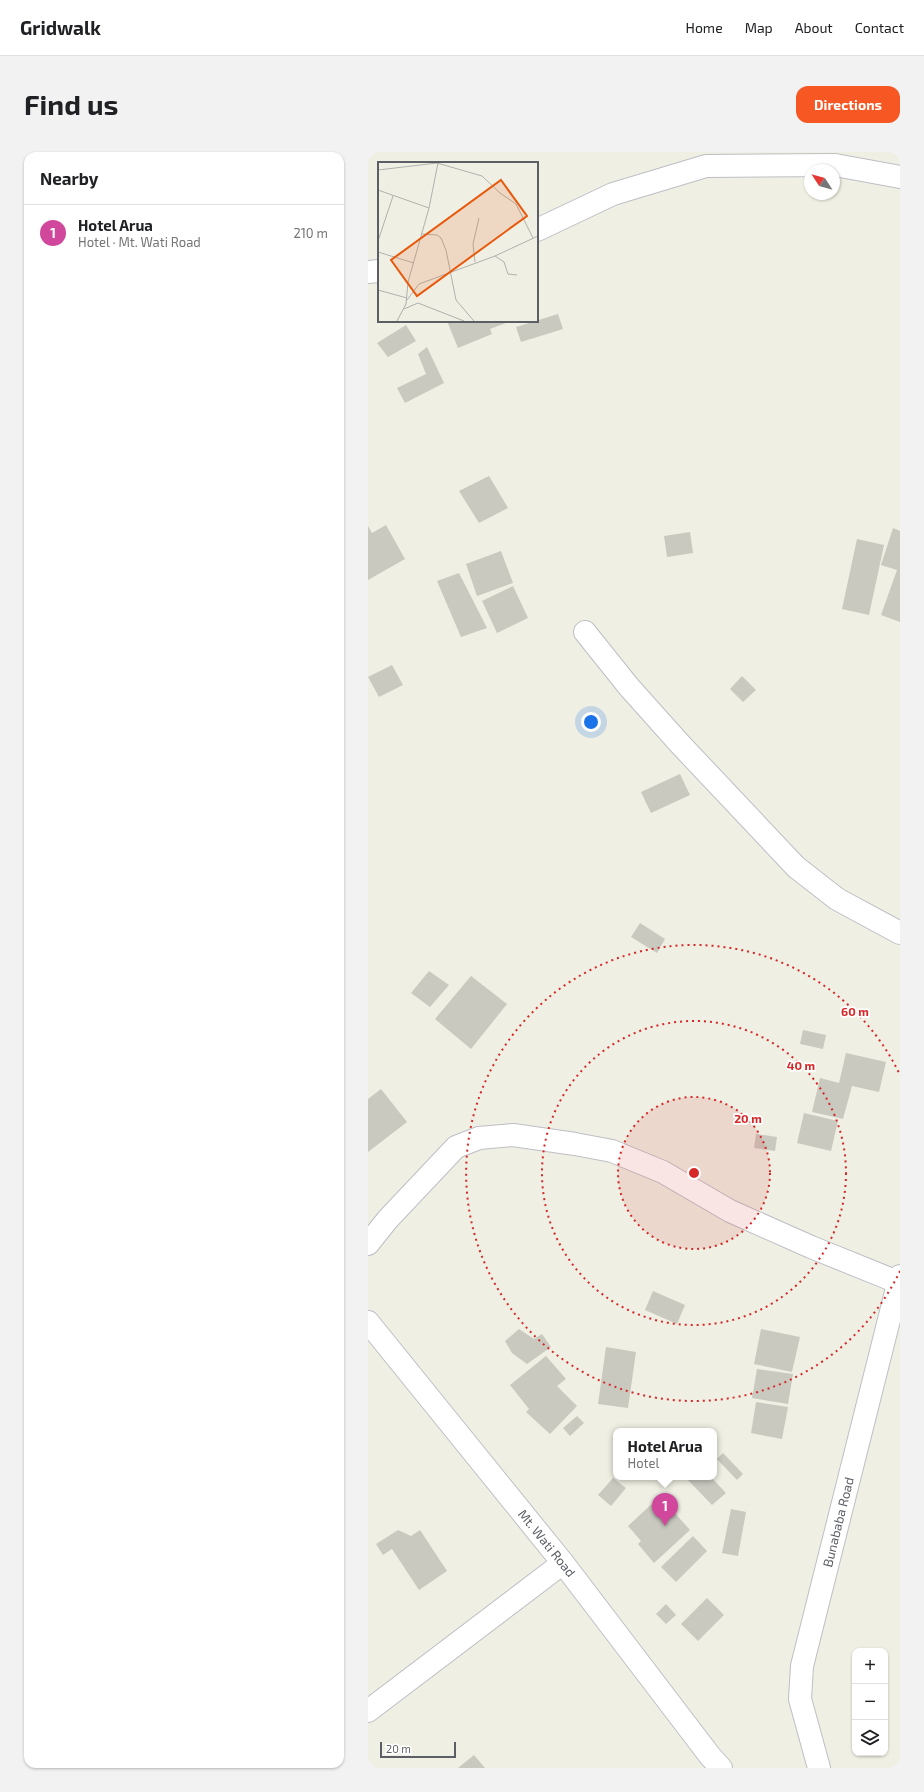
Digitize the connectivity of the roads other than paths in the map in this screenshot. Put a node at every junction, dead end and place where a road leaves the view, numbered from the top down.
1 (900, 177) edge
2 (538, 230) edge
3 (585, 632) dead end
4 (900, 933) edge
5 (368, 1244) edge
6 (900, 1280) edge
7 (368, 1322) edge
8 (563, 1563) junction
9 (368, 1710) edge
10 (721, 1768) edge
11 (819, 1768) edge

1 - 2 street
3 - 4 street
5 - 6 street
6 - 11 street, Bunababa Road
7 - 8 street, Mt. Wati Road
8 - 9 street
8 - 10 street, Mt. Wati Road

